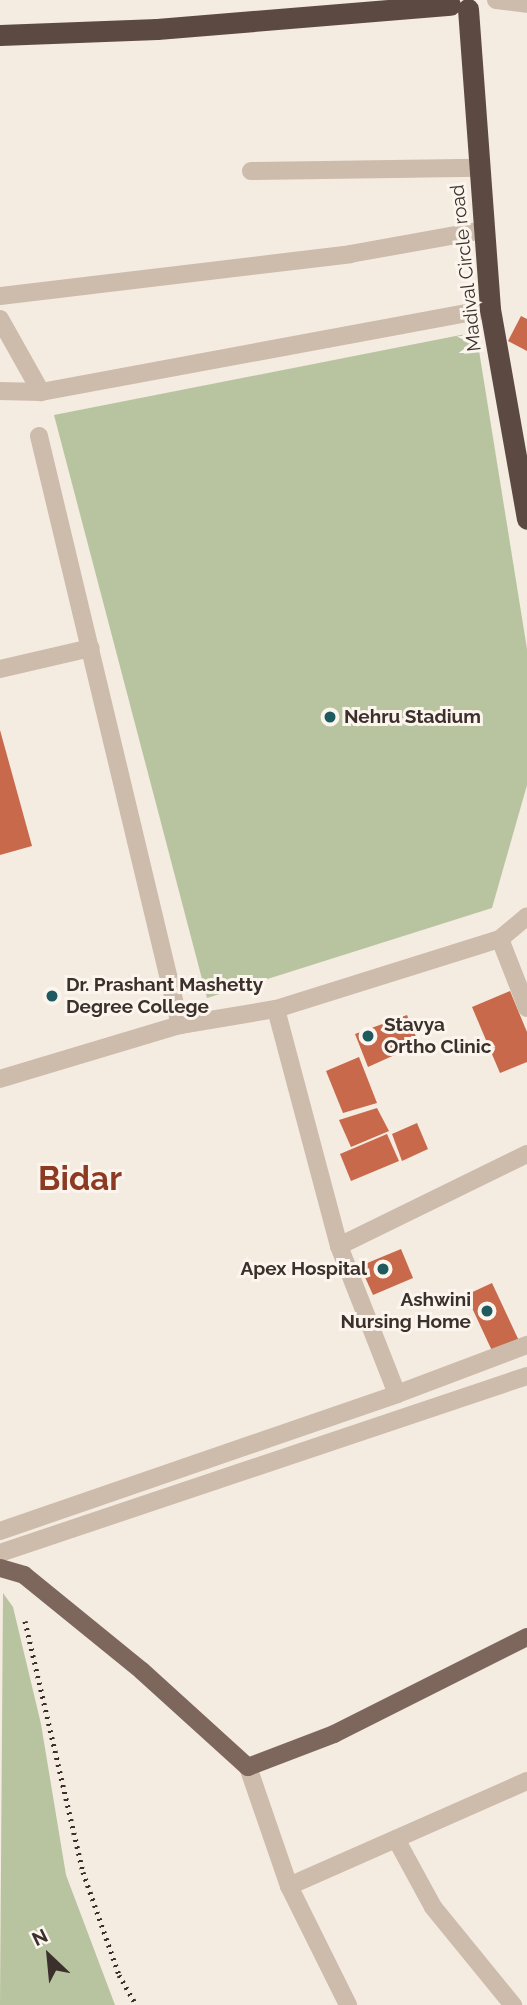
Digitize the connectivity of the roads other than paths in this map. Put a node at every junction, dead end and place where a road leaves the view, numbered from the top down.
1 (496, 0) edge
2 (462, 4) edge
3 (527, 4) edge
4 (0, 35) edge
5 (479, 168) junction
6 (251, 170) dead end
7 (483, 230) junction
8 (0, 296) edge
9 (490, 309) junction
10 (0, 319) edge
11 (0, 391) edge
12 (41, 391) junction
13 (39, 436) dead end
14 (527, 519) edge
15 (90, 648) junction
16 (0, 669) edge
17 (527, 916) edge
18 (500, 939) junction
19 (276, 1009) junction
20 (527, 1009) edge
21 (180, 1025) junction
22 (0, 1079) edge
23 (527, 1154) edge
24 (339, 1246) junction
25 (527, 1345) edge
26 (527, 1376) edge
27 (397, 1394) junction
28 (0, 1531) edge
29 (0, 1553) edge
30 (0, 1568) edge
31 (24, 1575) junction
32 (0, 1578) edge
33 (527, 1637) edge
34 (248, 1767) junction
35 (527, 1781) edge
36 (396, 1839) junction
37 (289, 1886) junction
38 (517, 2002) edge
39 (348, 2005) edge

1 - 3 street
2 - 4 highway
2 - 5 highway, Madival Circle road
5 - 6 street
5 - 7 highway, Madival Circle road
7 - 8 street
7 - 9 highway, Madival Circle road
9 - 12 street
9 - 14 highway, Madival Circle road
10 - 12 street
11 - 12 street
13 - 15 street
15 - 16 street
15 - 21 street
17 - 18 street
18 - 19 street
18 - 20 street
19 - 21 street
19 - 24 street
21 - 22 street
23 - 24 street
24 - 27 street
25 - 27 street
26 - 29 street
27 - 28 street
30 - 31 main road
31 - 32 main road
31 - 34 main road
33 - 34 main road
34 - 37 street
35 - 36 street
36 - 37 street
36 - 38 street
37 - 39 street

